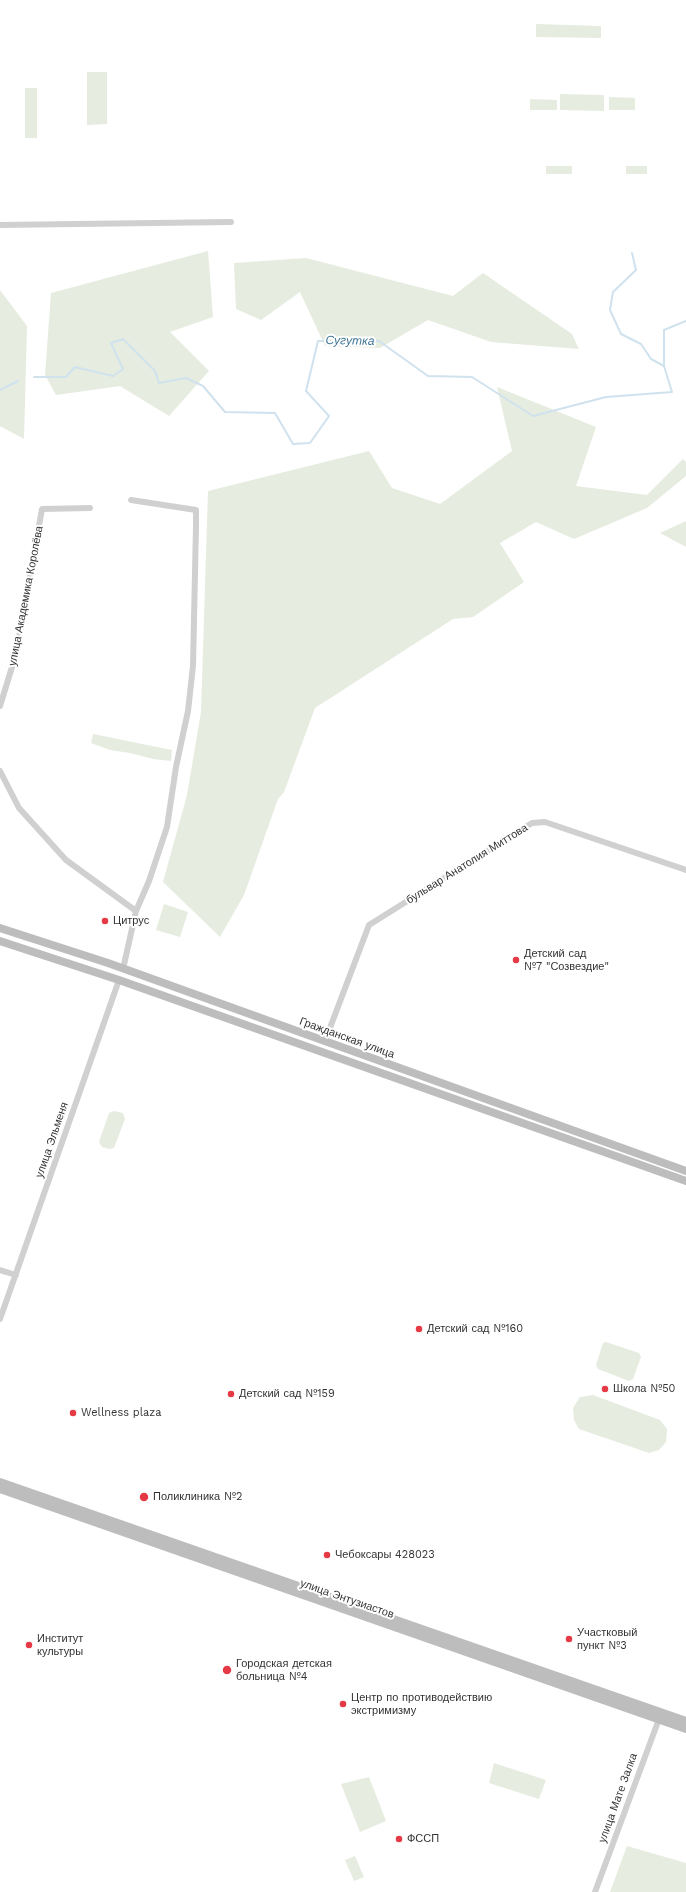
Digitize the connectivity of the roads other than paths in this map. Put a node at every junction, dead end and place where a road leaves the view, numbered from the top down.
1 (231, 222) dead end
2 (0, 225) edge
3 (130, 500) dead end
4 (90, 508) dead end
5 (0, 706) edge
6 (0, 771) edge
7 (686, 870) edge
8 (136, 911) junction
9 (0, 928) edge
10 (0, 941) edge
11 (123, 969) junction
12 (119, 980) junction
13 (325, 1040) junction
14 (598, 1138) junction
15 (594, 1148) junction
16 (686, 1171) edge
17 (686, 1181) edge
18 (0, 1270) edge
19 (16, 1275) junction
20 (0, 1319) edge
21 (0, 1482) edge
22 (0, 1489) edge
23 (91, 1517) junction
24 (661, 1716) junction
25 (686, 1721) edge
26 (686, 1729) edge
27 (595, 1892) edge

1 - 2 street
3 - 8 street
4 - 5 street, улица Академика Королёва
6 - 8 street
7 - 13 street, бульвар Анатолия Миттова
8 - 11 street
9 - 11 main road, Гражданская улица
10 - 12 main road, Гражданская улица
11 - 12 main road, улица Эльменя
11 - 13 main road, Гражданская улица
12 - 15 main road, Гражданская улица
12 - 19 street, улица Эльменя
13 - 14 main road, Гражданская улица
14 - 15 main road
14 - 16 main road, Гражданская улица
15 - 17 main road, Гражданская улица
18 - 19 street
19 - 20 street, улица Эльменя
21 - 23 main road, улица Энтузиастов
22 - 23 main road, улица Энтузиастов
23 - 24 main road, улица Энтузиастов
24 - 25 main road, улица Энтузиастов
24 - 26 main road, улица Энтузиастов
24 - 27 street, улица Мате Залка

